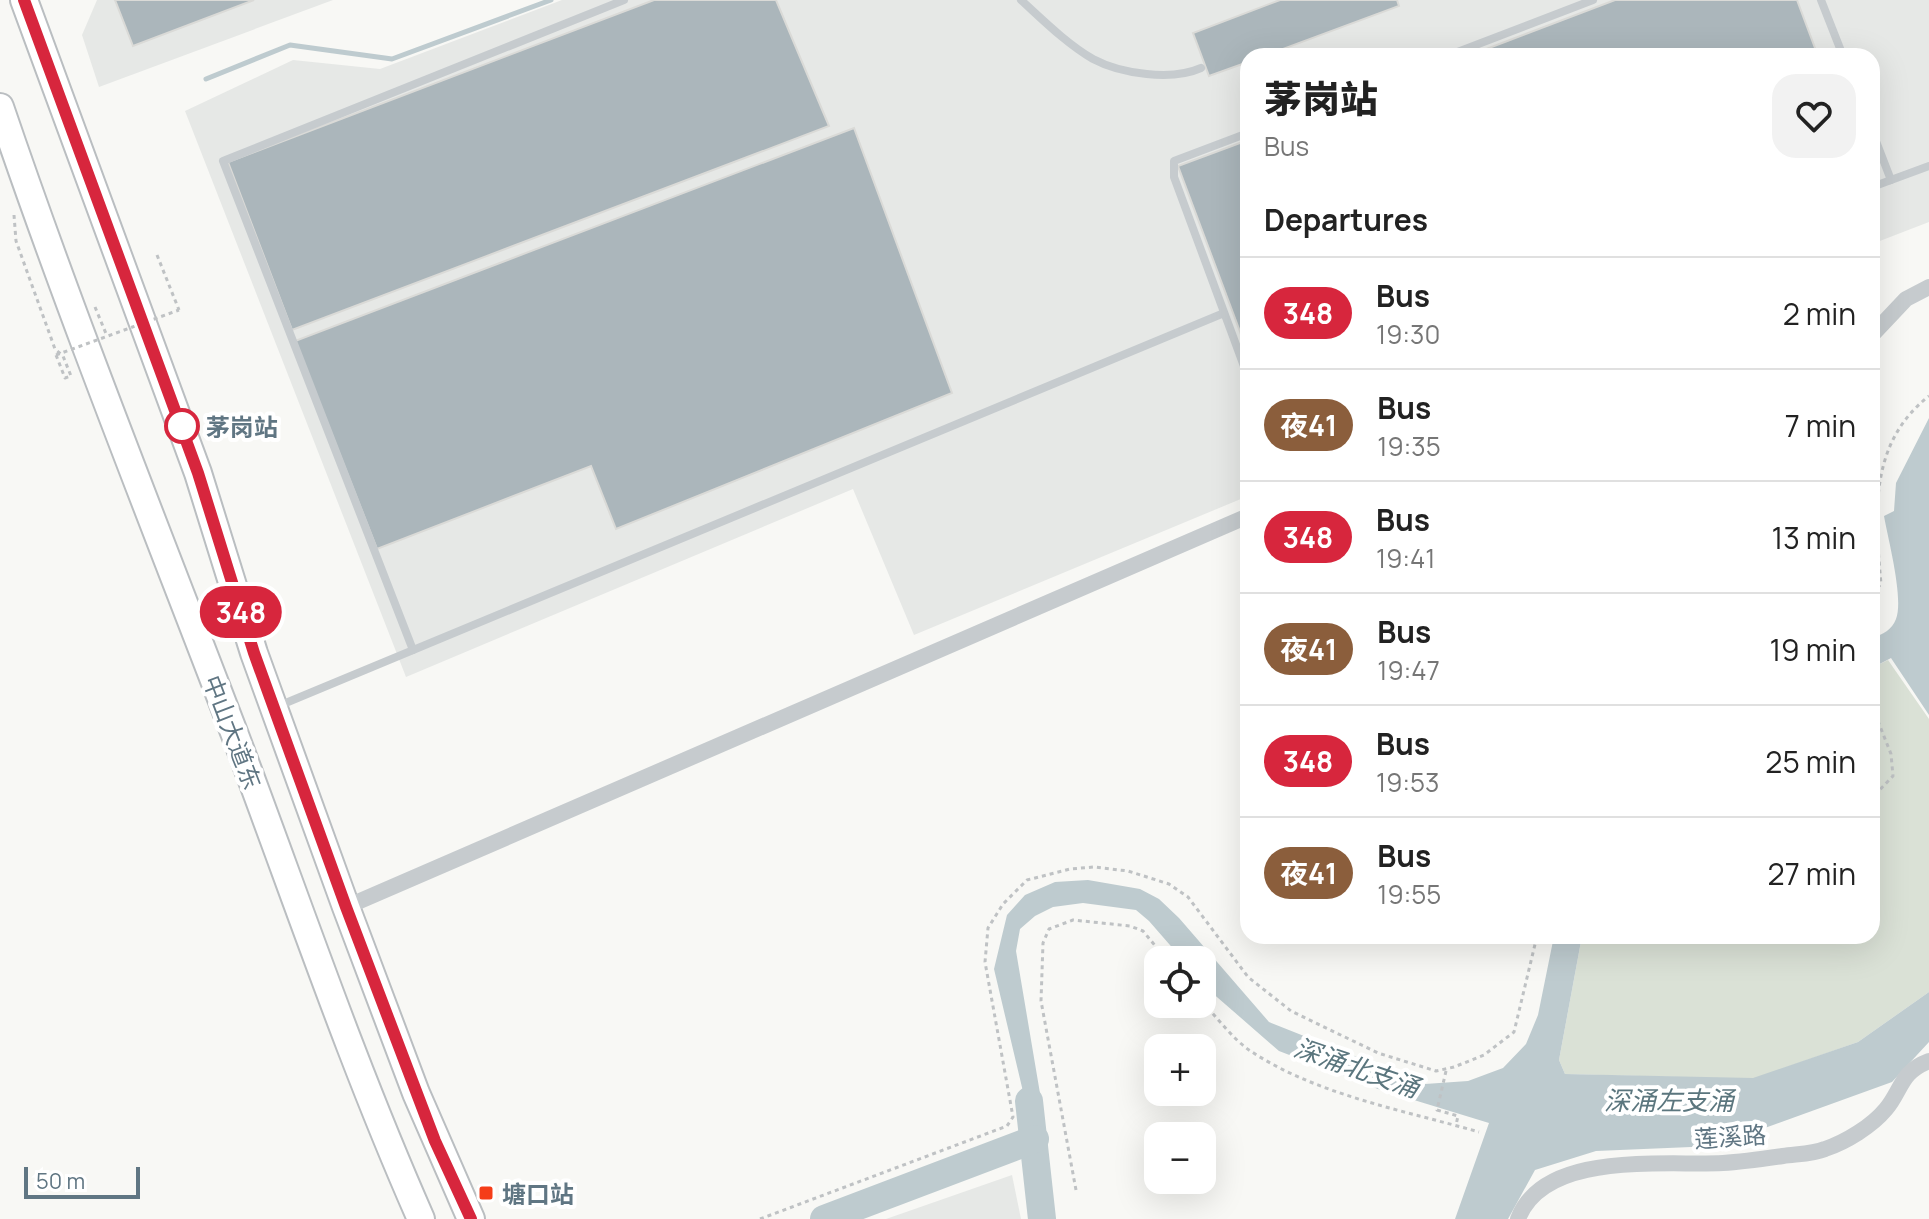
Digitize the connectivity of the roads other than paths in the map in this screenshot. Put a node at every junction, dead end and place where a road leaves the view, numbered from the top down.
1 (24, 0) edge
2 (624, 0) edge
3 (1021, 0) edge
4 (1593, 0) edge
5 (1821, 0) edge
6 (1468, 48) edge
7 (1840, 48) edge
8 (1201, 68) dead end
9 (0, 107) edge
10 (1240, 136) edge
11 (1880, 152) edge
12 (1929, 166) edge
13 (1891, 180) junction
14 (1880, 184) edge
15 (1929, 287) edge
16 (1224, 313) junction
17 (1880, 327) edge
18 (1240, 356) edge
19 (1240, 519) edge
20 (413, 650) junction
21 (274, 707) junction
22 (346, 907) junction
23 (1929, 1061) edge
24 (421, 1219) edge
25 (471, 1219) edge
26 (1518, 1219) edge

1 - 21 highway, 中山大道东
2 - 20 lane
3 - 8 lane
4 - 6 lane
5 - 7 lane
9 - 24 highway, 中山大道东
10 - 16 lane
11 - 13 lane
12 - 13 lane
13 - 14 lane
15 - 17 street
16 - 18 lane
16 - 20 lane
19 - 22 street
20 - 21 lane
21 - 22 highway, 中山大道东
22 - 25 highway, 中山大道东
23 - 26 street, 莲溪路

